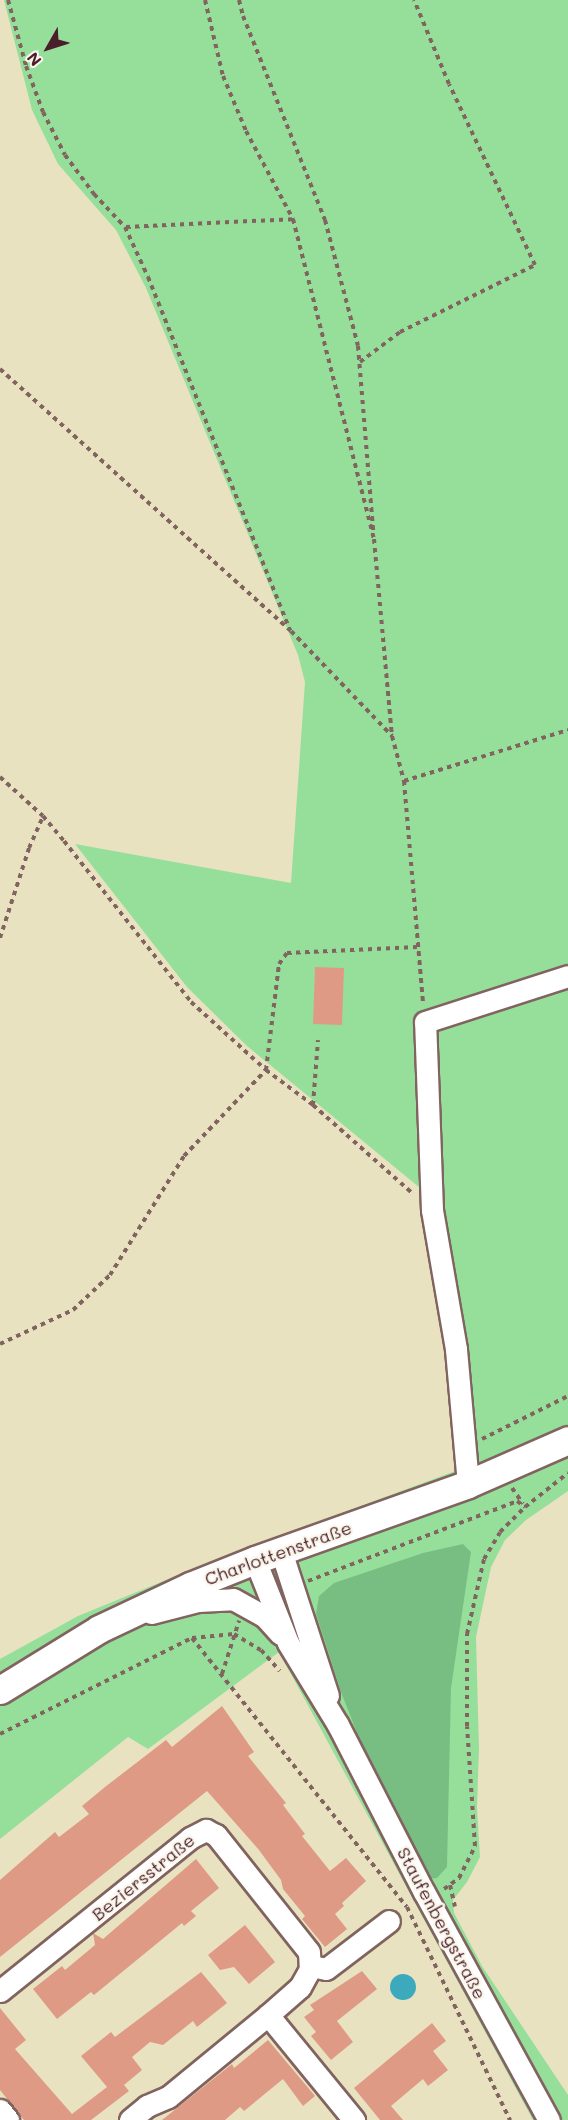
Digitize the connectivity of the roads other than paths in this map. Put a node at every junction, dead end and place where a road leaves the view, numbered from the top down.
1 (568, 976) edge
2 (568, 1440) edge
3 (468, 1484) junction
4 (281, 1551) junction
5 (255, 1560) junction
6 (124, 1616) junction
7 (288, 1643) junction
8 (0, 1690) edge
9 (338, 1725) junction
10 (389, 1921) road end
11 (311, 1966) junction
12 (0, 1991) edge
13 (268, 2015) junction
14 (0, 2110) edge
15 (8, 2120) edge
16 (130, 2120) edge
17 (354, 2120) edge
18 (549, 2120) edge

1 - 3 street
2 - 3 main road, Charlottenstraße
3 - 4 main road, Charlottenstraße
4 - 5 main road, Charlottenstraße
4 - 9 street, Staufenbergstraße
5 - 6 main road, Charlottenstraße
5 - 7 street, Staufenbergstraße
6 - 7 street, Staufenbergstraße
6 - 8 main road, Charlottenstraße
7 - 9 street, Staufenbergstraße
9 - 18 street, Staufenbergstraße
10 - 11 street
11 - 12 street, Beziersstraße
11 - 13 street
13 - 16 street
13 - 17 street
14 - 15 street

